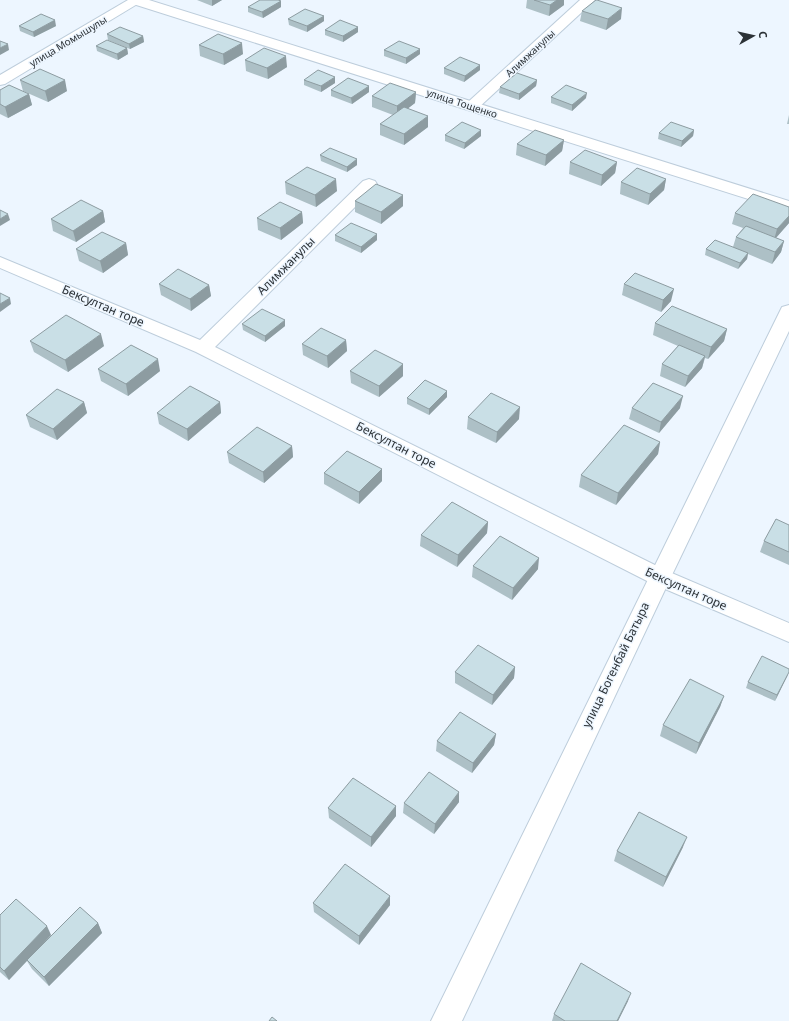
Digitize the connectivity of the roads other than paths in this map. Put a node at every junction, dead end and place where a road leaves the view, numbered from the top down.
1 (136, 0) edge
2 (588, 0) edge
3 (0, 81) edge
4 (472, 106) junction
5 (368, 184) dead end
6 (789, 207) edge
7 (0, 262) edge
8 (789, 311) edge
9 (203, 348) junction
10 (659, 577) junction
11 (789, 633) edge
12 (446, 1021) edge

1 - 3 street, улица Момышулы
1 - 4 street, улица Тощенко
2 - 4 street, Алимжанулы
4 - 6 street, улица Тощенко
5 - 9 street, Алимжанулы
7 - 9 street, Бексултан торе
8 - 10 street, улица Богенбай Батыра
9 - 10 street, Бексултан торе
10 - 11 street, Бексултан торе
10 - 12 street, улица Богенбай Батыра

